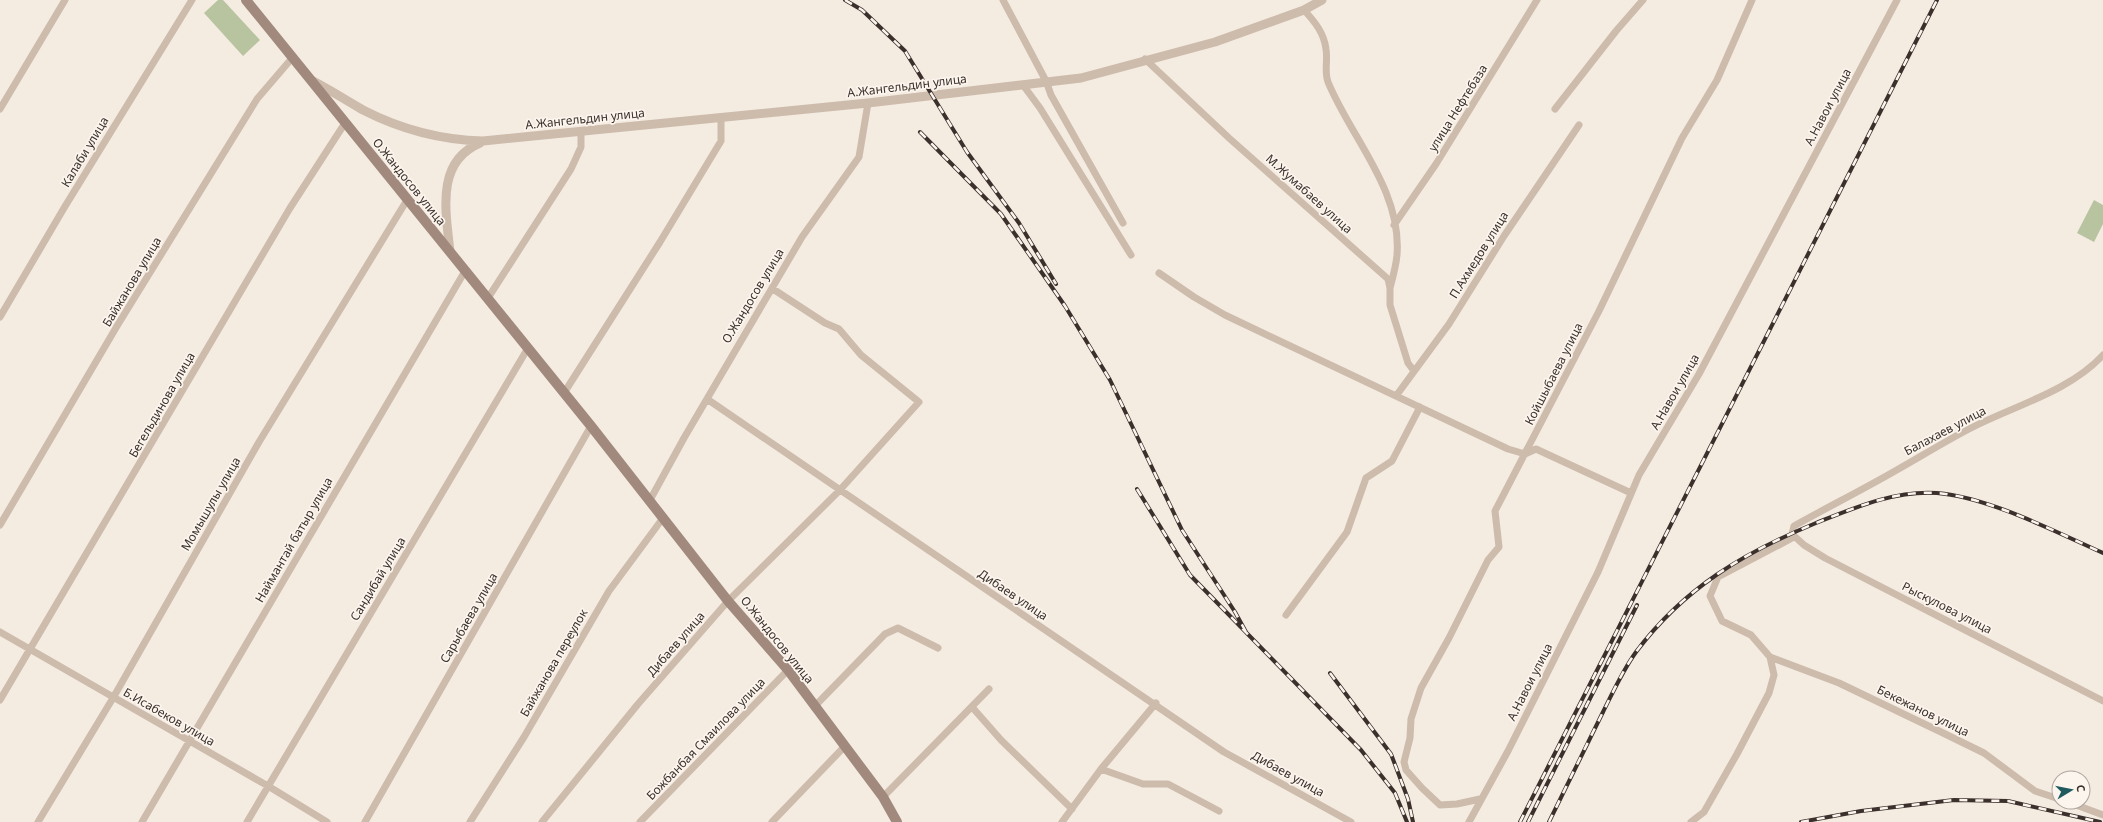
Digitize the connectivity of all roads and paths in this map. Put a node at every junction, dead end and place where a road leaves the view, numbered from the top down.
1 (65, 0) edge
2 (192, 0) edge
3 (246, 0) edge
4 (1003, 0) edge
5 (1322, 0) edge
6 (1537, 0) edge
7 (1643, 0) edge
8 (1752, 0) edge
9 (1897, 0) edge
10 (1304, 10) junction
11 (293, 57) junction
12 (1145, 59) junction
13 (313, 81) junction
14 (1046, 81) junction
15 (1023, 85) junction
16 (868, 103) junction
17 (0, 108) edge
18 (1555, 109) dead end
19 (721, 117) junction
20 (345, 123) junction
21 (1579, 125) dead end
22 (582, 131) junction
23 (483, 142) junction
24 (407, 200) junction
25 (1123, 223) dead end
26 (1394, 225) junction
27 (450, 252) junction
28 (1131, 255) dead end
29 (465, 271) junction
30 (1159, 273) dead end
31 (1390, 288) junction
32 (773, 289) junction
33 (488, 298) junction
34 (0, 317) edge
35 (528, 348) junction
36 (2103, 355) edge
37 (1414, 371) junction
38 (564, 393) junction
39 (1396, 396) junction
40 (707, 399) junction
41 (1420, 407) junction
42 (591, 426) junction
43 (1525, 454) junction
44 (839, 491) junction
45 (1631, 493) junction
46 (650, 500) junction
47 (663, 518) junction
48 (0, 525) edge
49 (1794, 536) junction
50 (728, 601) junction
51 (1286, 615) dead end
52 (0, 632) edge
53 (938, 648) dead end
54 (31, 650) junction
55 (1770, 657) junction
56 (788, 670) junction
57 (989, 690) dead end
58 (112, 698) junction
59 (0, 700) edge
60 (2103, 701) edge
61 (1156, 703) junction
62 (814, 707) junction
63 (972, 707) junction
64 (189, 742) junction
65 (845, 746) junction
66 (1101, 769) junction
67 (268, 786) junction
68 (2051, 796) edge
69 (883, 797) junction
70 (1480, 799) junction
71 (1072, 809) junction
72 (2090, 810) edge
73 (1219, 811) dead end
74 (2103, 815) edge
75 (38, 822) edge
76 (142, 822) edge
77 (247, 822) edge
78 (327, 822) edge
79 (365, 822) edge
80 (470, 822) edge
81 (542, 822) edge
82 (640, 822) edge
83 (772, 822) edge
84 (898, 822) edge
85 (1062, 822) edge
86 (1351, 822) edge
87 (1469, 822) edge
88 (1691, 822) edge

1 - 17 street
2 - 34 street, Калаби улица
3 - 11 main road, О.Жандосов улица
4 - 14 street
5 - 10 street, А.Жангельдин улица
6 - 26 street, улица Нефтебаза
7 - 18 street
8 - 43 street, Койшыбаева улица
9 - 45 street, А.Навои улица
10 - 12 street, А.Жангельдин улица
10 - 26 street
11 - 13 main road, О.Жандосов улица
11 - 48 street, Байжанова улица
12 - 14 street, А.Жангельдин улица
12 - 31 street, М.Жумабаев улица
13 - 20 main road, О.Жандосов улица
13 - 23 street
14 - 15 street, А.Жангельдин улица
14 - 25 street
15 - 16 street, А.Жангельдин улица
15 - 28 street
16 - 19 street, А.Жангельдин улица
16 - 32 street, О.Жандосов улица
19 - 22 street, А.Жангельдин улица
19 - 38 street
20 - 24 main road, О.Жандосов улица
20 - 54 street, Бегельдинова улица
21 - 37 street, П.Ахмедов улица
22 - 23 street, А.Жангельдин улица
22 - 33 street
23 - 27 street
24 - 27 main road, О.Жандосов улица
24 - 58 street, Момышулы улица
26 - 31 street
27 - 29 main road, О.Жандосов улица
29 - 33 main road, О.Жандосов улица
29 - 64 street, Наймантай батыр улица
30 - 39 street
31 - 37 street, М.Жумабаев улица
32 - 40 street, О.Жандосов улица
32 - 44 street, Дибаев улица
33 - 35 main road, О.Жандосов улица
35 - 38 main road, О.Жандосов улица
35 - 67 street, Сандибай улица
36 - 49 street, Балахаев улица
37 - 39 street, П.Ахмедов улица
38 - 42 main road, О.Жандосов улица
39 - 41 street
40 - 44 street, Дибаев улица
40 - 46 street, О.Жандосов улица
41 - 43 street
41 - 51 street
42 - 46 main road, О.Жандосов улица
42 - 79 street, Сарыбаева улица
43 - 45 street
43 - 70 street, Койшыбаева улица
44 - 50 street, Дибаев улица
44 - 61 street, Дибаев улица
45 - 70 street, А.Навои улица
46 - 47 main road, О.Жандосов улица
47 - 50 main road, О.Жандосов улица
47 - 80 street, Байжанова переулок
49 - 55 street, Бекежанов улица
49 - 60 street, Рыскулова улица
50 - 56 main road, О.Жандосов улица
50 - 81 street, Дибаев улица
52 - 54 street, Б.Исабеков улица
53 - 62 street
54 - 58 street, Б.Исабеков улица
54 - 59 street, Бегельдинова улица
55 - 68 street, Бекежанов улица
55 - 88 street
56 - 62 main road, О.Жандосов улица
56 - 82 street, Божбанбая Смаилова улица
57 - 63 street
58 - 64 street, Б.Исабеков улица
58 - 75 street, Момышулы улица
61 - 66 street
61 - 86 street, Дибаев улица
62 - 65 main road, О.Жандосов улица
63 - 69 street
63 - 71 street
64 - 67 street, Б.Исабеков улица
64 - 76 street, Наймантай батыр улица
65 - 69 main road, О.Жандосов улица
65 - 83 street
66 - 71 street
66 - 73 street
67 - 77 street, Сандибай улица
67 - 78 street, Б.Исабеков улица
69 - 84 main road, О.Жандосов улица
70 - 87 street, А.Навои улица
71 - 85 street
72 - 74 street

